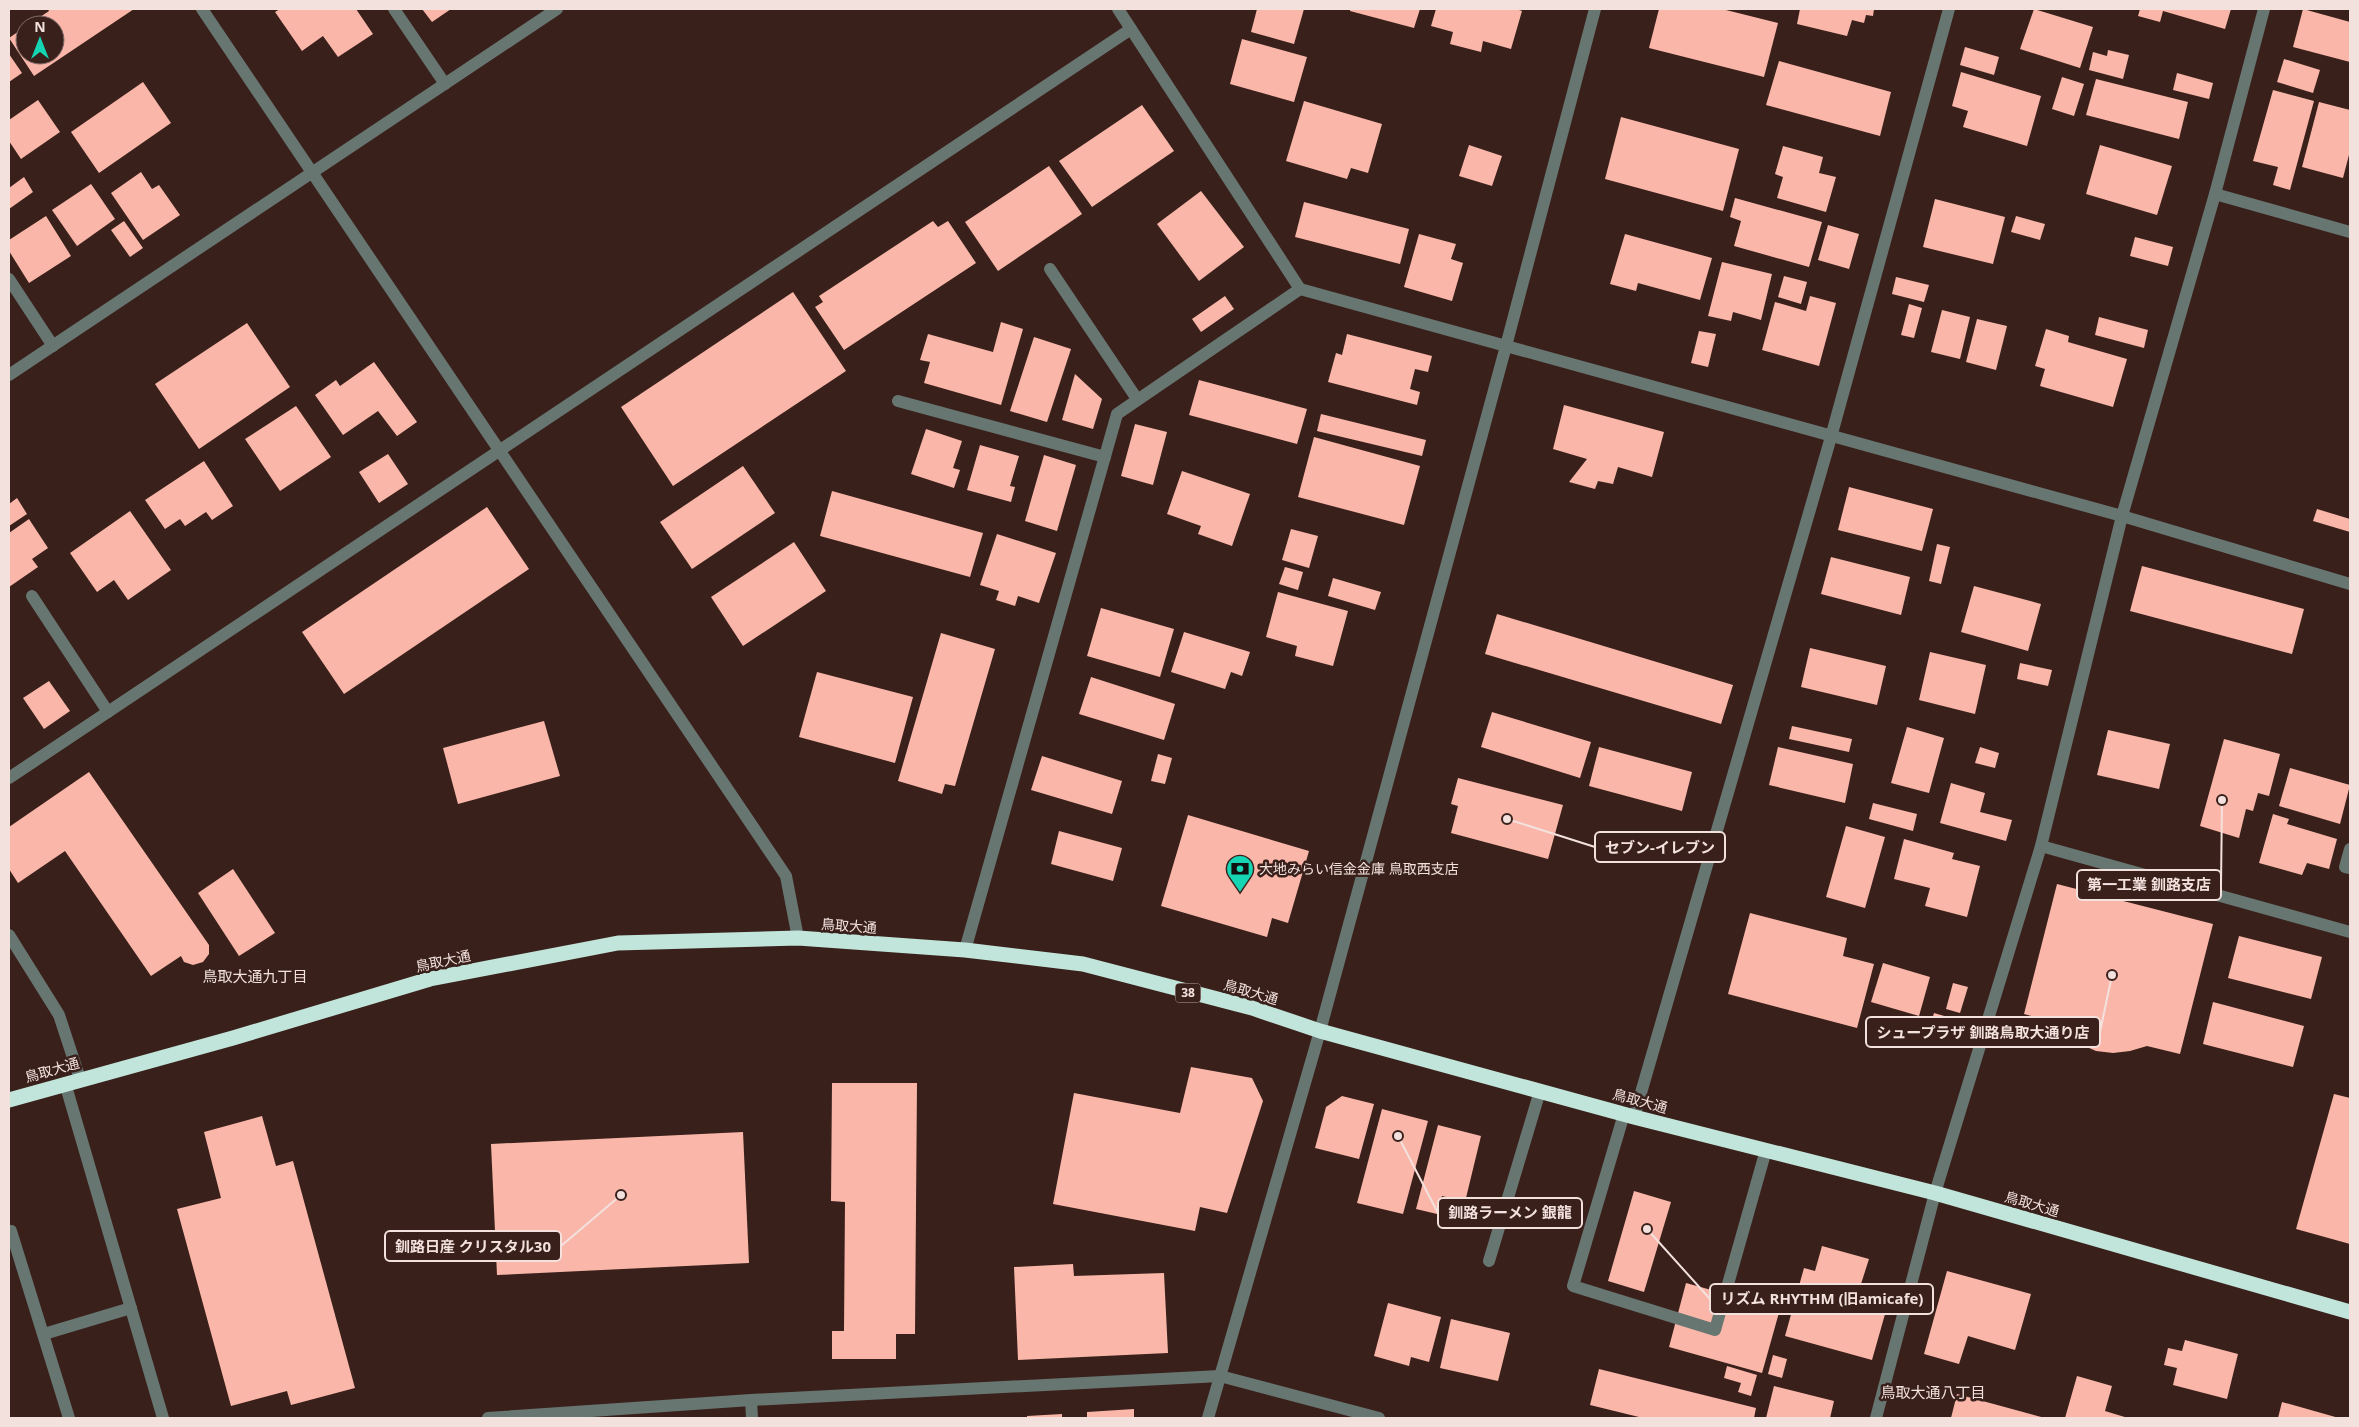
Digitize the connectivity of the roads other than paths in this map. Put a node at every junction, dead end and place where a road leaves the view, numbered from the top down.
1 (202, 9) edge
2 (394, 9) edge
3 (557, 9) edge
4 (1118, 9) edge
5 (1595, 9) edge
6 (1949, 9) edge
7 (2264, 9) edge
8 (1132, 29) junction
9 (445, 84) junction
10 (311, 173) junction
11 (2215, 194) junction
12 (2350, 232) edge
13 (1050, 269) dead end
14 (9, 279) edge
15 (1300, 289) junction
16 (53, 346) junction
17 (1506, 346) junction
18 (9, 375) edge
19 (1137, 399) junction
20 (898, 401) dead end
21 (1831, 437) junction
22 (501, 451) junction
23 (1105, 457) junction
24 (2122, 516) junction
25 (2350, 584) edge
26 (32, 596) dead end
27 (108, 712) junction
28 (9, 778) edge
29 (2040, 846) junction
30 (2350, 849) edge
31 (2350, 868) edge
32 (2350, 932) edge
33 (9, 936) edge
34 (798, 938) junction
35 (965, 950) junction
36 (1320, 1031) junction
37 (80, 1079) junction
38 (65, 1083) junction
39 (1540, 1091) junction
40 (9, 1100) edge
41 (1629, 1115) junction
42 (1766, 1150) junction
43 (1936, 1193) junction
44 (9, 1231) edge
45 (1489, 1261) dead end
46 (131, 1308) junction
47 (2350, 1312) edge
48 (44, 1334) junction
49 (1220, 1376) junction
50 (751, 1400) junction
51 (70, 1418) edge
52 (163, 1418) edge
53 (488, 1418) edge
54 (752, 1418) edge
55 (1208, 1418) edge
56 (1379, 1418) edge
57 (1876, 1418) edge

1 - 10 street
2 - 9 street
3 - 9 street
4 - 8 street
5 - 17 street
6 - 21 street
7 - 11 street
8 - 15 street
8 - 22 street
9 - 10 street
10 - 16 street
10 - 22 street
11 - 12 street
11 - 24 street
13 - 19 street
14 - 16 street
15 - 17 street
15 - 19 street
16 - 18 street
17 - 21 street
17 - 36 street
19 - 23 street
20 - 23 street
21 - 24 street
21 - 41 street
22 - 27 street
22 - 34 street
23 - 35 street
24 - 25 street
24 - 29 street
26 - 27 street
27 - 28 street
29 - 32 street
29 - 43 street
30 - 31 street
33 - 37 street
34 - 35 highway, 鳥取大通 / 38
34 - 37 highway, 鳥取大通 / 38
35 - 36 highway, 鳥取大通 / 38
36 - 39 highway, 鳥取大通 / 38
36 - 49 street
37 - 38 highway, 鳥取大通 / 38
38 - 40 highway, 鳥取大通 / 38
38 - 46 street
39 - 41 highway, 鳥取大通 / 38
39 - 45 street
41 - 42 highway, 鳥取大通 / 38
41 - 42 street
42 - 43 highway, 鳥取大通 / 38
43 - 47 highway, 鳥取大通 / 38
43 - 57 street
44 - 48 street
46 - 48 street
46 - 52 street
48 - 51 street
49 - 50 street
49 - 55 street
49 - 56 street
50 - 53 street
50 - 54 street

